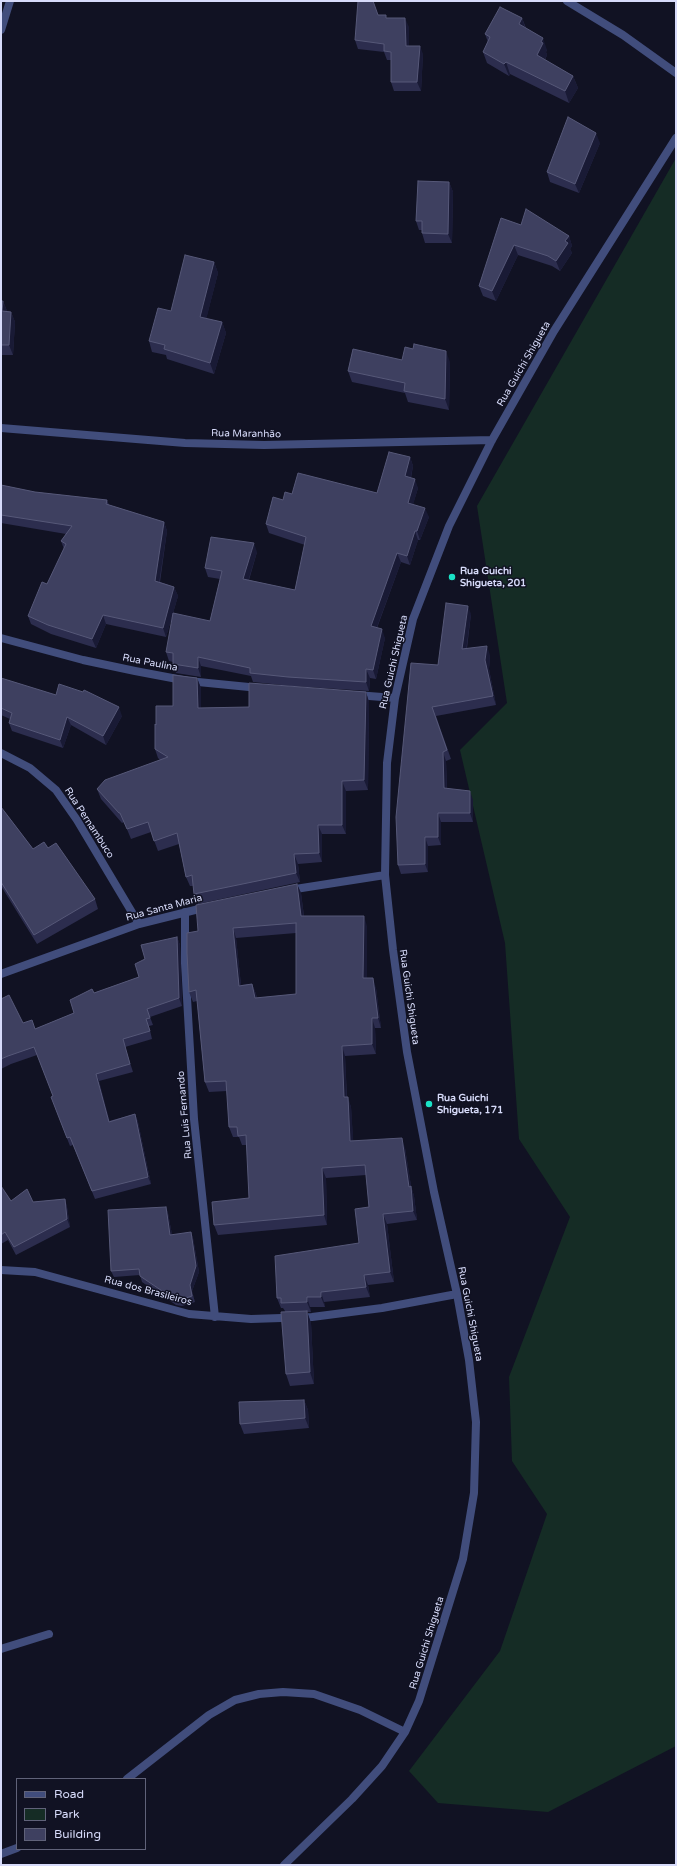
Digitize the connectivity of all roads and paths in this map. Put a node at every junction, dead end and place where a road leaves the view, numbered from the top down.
1 (10, 1) edge
2 (566, 1) edge
3 (1, 30) edge
4 (676, 73) edge
5 (676, 138) edge
6 (1, 428) edge
7 (492, 440) junction
8 (1, 638) edge
9 (268, 689) edge
10 (347, 695) edge
11 (394, 698) junction
12 (1, 753) edge
13 (385, 874) junction
14 (277, 892) edge
15 (216, 905) edge
16 (185, 912) junction
17 (139, 924) junction
18 (1, 974) edge
19 (1, 1270) edge
20 (457, 1294) junction
21 (215, 1317) junction
22 (49, 1634) dead end
23 (1, 1648) edge
24 (405, 1732) junction
25 (128, 1778) edge
26 (16, 1848) edge
27 (1, 1854) edge
28 (284, 1865) edge

1 - 3 street
2 - 4 street
5 - 7 street, Rua Guichi Shigueta
6 - 7 street, Rua Maranhão
7 - 11 street, Rua Guichi Shigueta
8 - 9 street, Rua Paulina
10 - 11 street
11 - 13 street, Rua Guichi Shigueta
12 - 17 street, Rua Pernambuco
13 - 14 street
13 - 20 street, Rua Guichi Shigueta
15 - 16 street, Rua Santa Maria
16 - 17 street, Rua Santa Maria
16 - 21 street, Rua Luis Fernando
17 - 18 street, Rua Santa Maria
19 - 21 street, Rua dos Brasileiros
20 - 21 street, Rua dos Brasileiros
20 - 24 street, Rua Guichi Shigueta
22 - 23 street
24 - 25 street
24 - 28 street, Rua Guichi Shigueta
26 - 27 street

